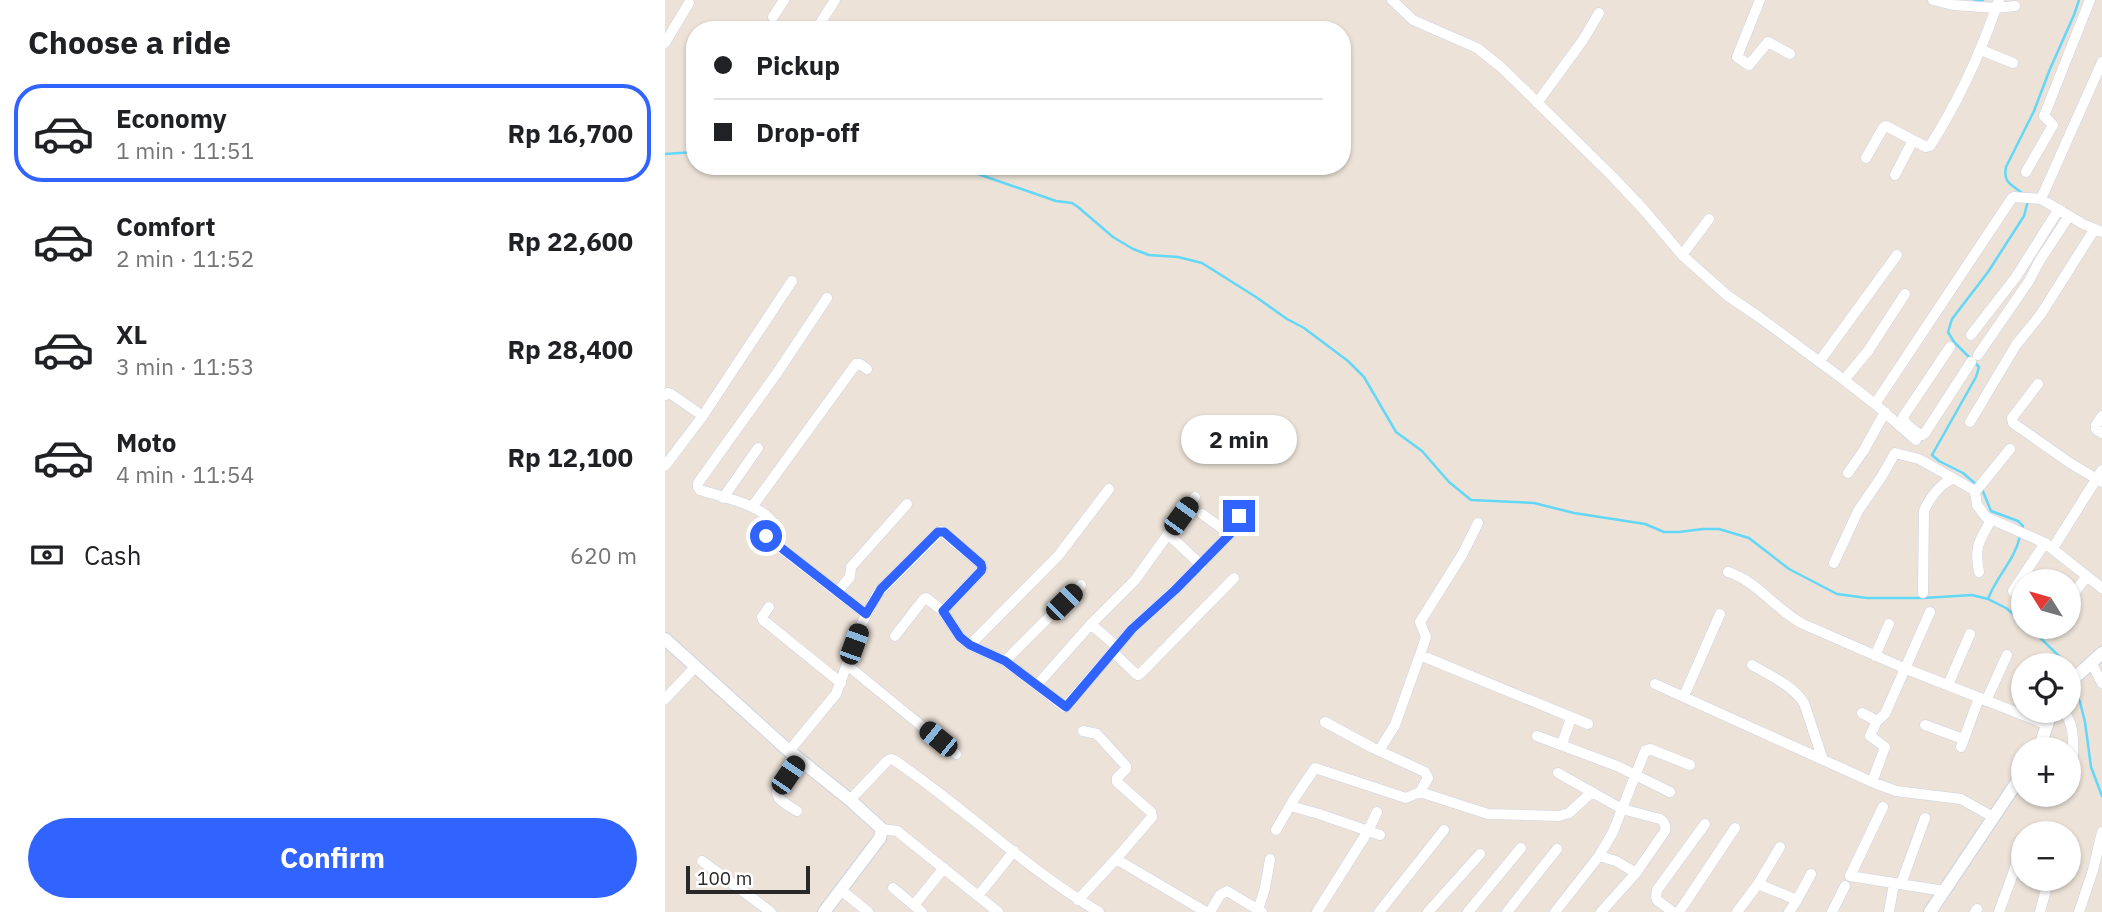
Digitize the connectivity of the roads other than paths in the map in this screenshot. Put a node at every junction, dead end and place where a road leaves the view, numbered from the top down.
1 (784, 0) edge
2 (835, 0) edge
3 (1392, 0) edge
4 (1760, 0) edge
5 (1935, 0) edge
6 (2090, 0) edge
7 (689, 3) dead end
8 (1998, 4) edge
9 (2015, 6) dead end
10 (1598, 13) dead end
11 (773, 17) dead end
12 (822, 21) edge
13 (665, 43) edge
14 (1981, 51) junction
15 (1790, 54) dead end
16 (2102, 62) edge
17 (2013, 63) dead end
18 (1537, 103) junction
19 (1913, 140) junction
20 (1866, 158) dead end
21 (2026, 172) dead end
22 (1895, 175) dead end
23 (2041, 199) junction
24 (2059, 209) junction
25 (2069, 216) junction
26 (1709, 219) dead end
27 (2098, 231) edge
28 (1897, 254) dead end
29 (1682, 255) junction
30 (792, 281) dead end
31 (1905, 294) dead end
32 (827, 298) dead end
33 (1971, 335) dead end
34 (1950, 347) dead end
35 (1819, 362) junction
36 (867, 369) dead end
37 (1844, 380) junction
38 (2038, 384) dead end
39 (665, 394) edge
40 (1875, 404) junction
41 (697, 412) dead end
42 (1885, 412) junction
43 (2102, 416) edge
44 (1970, 422) dead end
45 (2102, 433) edge
46 (1917, 437) junction
47 (758, 448) dead end
48 (2010, 449) dead end
49 (1919, 459) junction
50 (665, 466) edge
51 (1848, 473) dead end
52 (2101, 477) edge
53 (1952, 479) junction
54 (1109, 489) dead end
55 (1975, 492) junction
56 (1195, 497) dead end
57 (723, 498) junction
58 (907, 503) dead end
59 (752, 507) junction
60 (1202, 514) dead end
61 (1239, 516) dead end
62 (1991, 520) junction
63 (1478, 523) dead end
64 (1168, 534) junction
65 (1230, 534) junction
66 (2049, 546) junction
67 (1835, 563) dead end
68 (1201, 565) junction
69 (2031, 569) edge
70 (1728, 572) dead end
71 (1979, 572) dead end
72 (2087, 576) junction
73 (1234, 578) dead end
74 (2081, 584) edge
75 (1081, 585) dead end
76 (2102, 589) edge
77 (838, 592) junction
78 (1923, 593) dead end
79 (769, 607) dead end
80 (943, 611) junction
81 (1930, 612) dead end
82 (866, 614) junction
83 (1720, 614) dead end
84 (1091, 624) junction
85 (1889, 624) dead end
86 (1970, 634) dead end
87 (895, 636) dead end
88 (665, 639) edge
89 (970, 645) junction
90 (1115, 650) junction
91 (2102, 653) edge
92 (1420, 655) junction
93 (2007, 655) dead end
94 (1875, 656) junction
95 (1005, 661) junction
96 (2091, 662) junction
97 (847, 666) junction
98 (1752, 666) dead end
99 (695, 667) junction
100 (1904, 668) junction
101 (2081, 672) edge
102 (2102, 682) edge
103 (841, 683) junction
104 (1655, 684) dead end
105 (1037, 685) junction
106 (1948, 685) junction
107 (1684, 696) junction
108 (665, 699) edge
109 (1983, 700) junction
110 (1862, 713) dead end
111 (1571, 718) junction
112 (1877, 721) junction
113 (1325, 722) dead end
114 (1588, 724) dead end
115 (2048, 725) joint
116 (1924, 726) dead end
117 (1083, 731) dead end
118 (1537, 736) dead end
119 (2044, 737) edge
120 (1562, 744) junction
121 (1380, 750) junction
122 (956, 754) dead end
123 (794, 755) junction
124 (1823, 760) junction
125 (1690, 765) dead end
126 (1558, 772) dead end
127 (1635, 775) junction
128 (1872, 782) junction
129 (2011, 791) edge
130 (1420, 792) junction
131 (1592, 792) junction
132 (1670, 792) dead end
133 (850, 800) junction
134 (1290, 806) junction
135 (1883, 807) dead end
136 (1622, 809) junction
137 (797, 811) dead end
138 (1377, 812) dead end
139 (1993, 817) junction
140 (1925, 818) dead end
141 (1705, 824) dead end
142 (1735, 828) dead end
143 (882, 829) junction
144 (1276, 830) dead end
145 (1444, 830) dead end
146 (1368, 831) junction
147 (2102, 832) edge
148 (1380, 835) dead end
149 (1780, 847) dead end
150 (1521, 848) dead end
151 (1557, 849) dead end
152 (1014, 851) junction
153 (1480, 854) dead end
154 (1599, 856) junction
155 (1116, 859) junction
156 (1270, 859) dead end
157 (702, 862) dead end
158 (944, 868) junction
159 (1636, 873) junction
160 (1811, 874) dead end
161 (2011, 879) edge
162 (1847, 881) junction
163 (1758, 884) junction
164 (1897, 884) junction
165 (893, 888) dead end
166 (841, 890) junction
167 (1944, 891) junction
168 (2046, 891) edge
169 (978, 896) junction
170 (1078, 900) junction
171 (1797, 900) junction
172 (918, 909) edge
173 (1260, 911) edge
174 (771, 912) edge
175 (824, 912) edge
176 (868, 912) edge
177 (998, 912) edge
178 (1098, 912) edge
179 (1208, 912) edge
180 (1317, 912) edge
181 (1379, 912) edge
182 (1428, 912) edge
183 (1468, 912) edge
184 (1507, 912) edge
185 (1555, 912) edge
186 (1601, 912) edge
187 (1673, 912) edge
188 (1679, 912) edge
189 (1737, 912) edge
190 (1789, 912) edge
191 (1832, 912) edge
192 (1889, 912) edge
193 (1930, 912) edge
194 (1999, 912) edge
195 (2040, 912) edge
196 (2079, 912) edge

1 - 11 street
2 - 12 street
3 - 18 street
4 - 15 street
5 - 8 street
6 - 21 street
7 - 13 street
8 - 9 street
8 - 14 street
10 - 18 street
14 - 17 street
14 - 19 street
16 - 23 street
18 - 29 street
19 - 20 street
19 - 22 street
23 - 24 street
23 - 40 street
24 - 25 street
24 - 33 street
25 - 27 street
25 - 46 street
26 - 29 street
27 - 44 street
28 - 35 street
29 - 35 street
30 - 50 street
31 - 37 street
32 - 57 street
34 - 46 street
35 - 37 street
36 - 59 street
37 - 40 street
38 - 52 street
39 - 41 street
40 - 42 street
42 - 46 street
42 - 51 street
43 - 45 street
46 - 49 street
47 - 57 street
48 - 55 street
49 - 53 street
49 - 67 street
52 - 66 street
53 - 55 street
53 - 78 street
54 - 89 street
55 - 62 street
56 - 64 street
57 - 59 street
58 - 77 street
59 - 77 street
60 - 65 street
61 - 65 street
62 - 66 street
62 - 71 street
63 - 92 street
64 - 68 street
64 - 84 street
65 - 68 street
66 - 69 street
66 - 72 street
68 - 90 street
70 - 94 street
72 - 74 street
72 - 76 street
73 - 90 street
75 - 95 street
77 - 82 street
79 - 103 street
80 - 82 street
80 - 87 street
80 - 89 street
81 - 100 street
82 - 97 street
83 - 107 street
84 - 90 street
84 - 105 street
85 - 94 street
86 - 106 street
88 - 99 street
89 - 95 street
90 - 105 street
91 - 96 street
92 - 111 street
92 - 121 street
93 - 109 street
94 - 100 street
95 - 105 street
96 - 101 street
96 - 102 street
97 - 103 street
97 - 122 street
98 - 124 street
99 - 108 street
99 - 123 street
100 - 106 street
100 - 112 street
103 - 123 street
104 - 107 street
106 - 109 street
107 - 124 street
109 - 115 street
109 - 116 street
110 - 112 street
111 - 114 street
111 - 120 street
112 - 128 street
113 - 121 street
115 - 119 street
117 - 155 street
118 - 120 street
120 - 127 street
121 - 130 street
123 - 133 street
123 - 137 street
124 - 128 street
125 - 127 street
126 - 131 street
127 - 132 street
127 - 136 street
128 - 139 street
129 - 139 street
130 - 131 street
130 - 134 street
131 - 136 street
133 - 143 street
133 - 152 street
134 - 144 street
134 - 146 street
135 - 162 street
136 - 154 street
136 - 159 street
138 - 146 street
139 - 167 street
140 - 164 street
141 - 187 street
142 - 188 street
143 - 158 street
143 - 166 street
145 - 181 street
146 - 148 street
146 - 180 street
147 - 196 street
149 - 163 street
150 - 183 street
151 - 184 street
152 - 169 street
152 - 170 street
153 - 182 street
154 - 159 street
154 - 185 street
155 - 170 street
155 - 179 street
156 - 173 street
157 - 174 street
158 - 169 street
158 - 172 street
159 - 186 street
160 - 171 street
161 - 194 street
162 - 164 street
162 - 191 street
163 - 171 street
163 - 189 street
164 - 167 street
164 - 192 street
165 - 172 street
166 - 175 street
166 - 176 street
167 - 193 street
168 - 195 street
169 - 177 street
170 - 178 street
171 - 190 street
173 - 179 street

